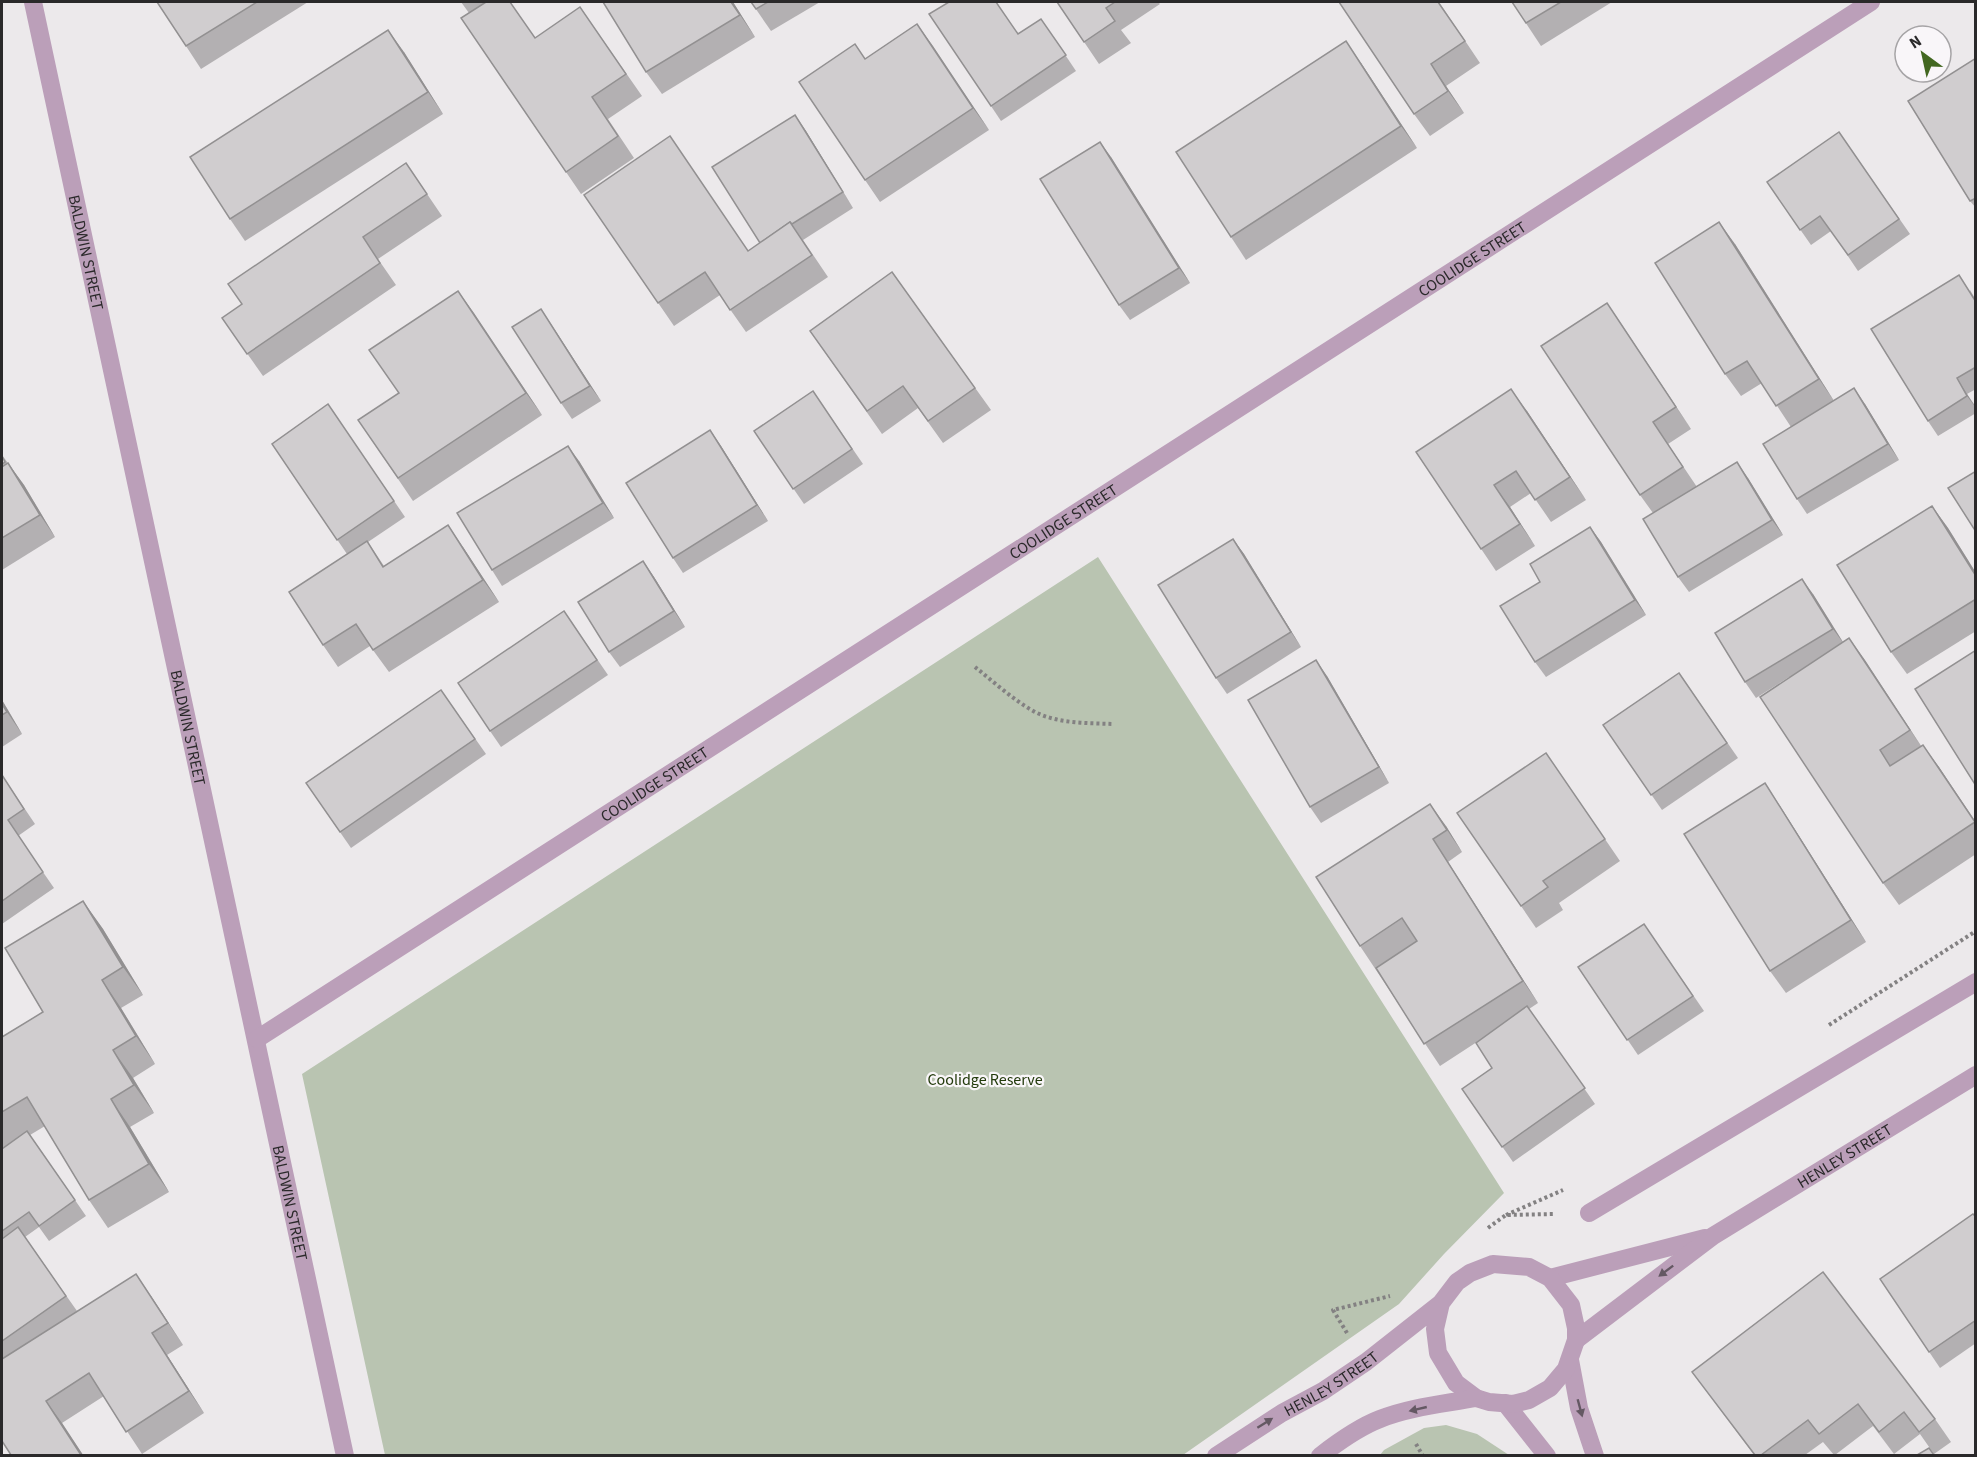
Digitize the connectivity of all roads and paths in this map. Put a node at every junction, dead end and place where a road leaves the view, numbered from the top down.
1 (33, 2) edge
2 (1871, 2) edge
3 (975, 667) dead end
4 (1114, 724) dead end
5 (1976, 982) edge
6 (257, 1039) junction
7 (1976, 1075) edge
8 (1588, 1213) dead end
9 (1713, 1236) junction
10 (1550, 1278) junction
11 (1399, 1294) dead end
12 (1441, 1303) junction
13 (1352, 1340) dead end
14 (1576, 1341) junction
15 (1570, 1360) junction
16 (1476, 1398) junction
17 (1505, 1403) junction
18 (1414, 1441) dead end
19 (345, 1455) edge
20 (1216, 1455) edge
21 (1320, 1455) edge
22 (1423, 1455) edge
23 (1547, 1455) edge
24 (1594, 1455) edge

1 - 6 street, BALDWIN STREET
2 - 6 street, COOLIDGE STREET
3 - 4 path
5 - 8 street
6 - 19 street, BALDWIN STREET
7 - 9 street, HENLEY STREET
9 - 10 street, HENLEY STREET
9 -> 14 street, HENLEY STREET
10 - 12 street, HENLEY STREET
10 - 14 street, HENLEY STREET
11 - 13 path
12 - 16 street, HENLEY STREET
20 -> 12 street, HENLEY STREET
14 - 15 street, HENLEY STREET
15 - 17 street, HENLEY STREET
15 -> 24 street
16 - 17 street, HENLEY STREET
16 -> 21 street, HENLEY STREET
17 - 23 street
18 - 22 path

